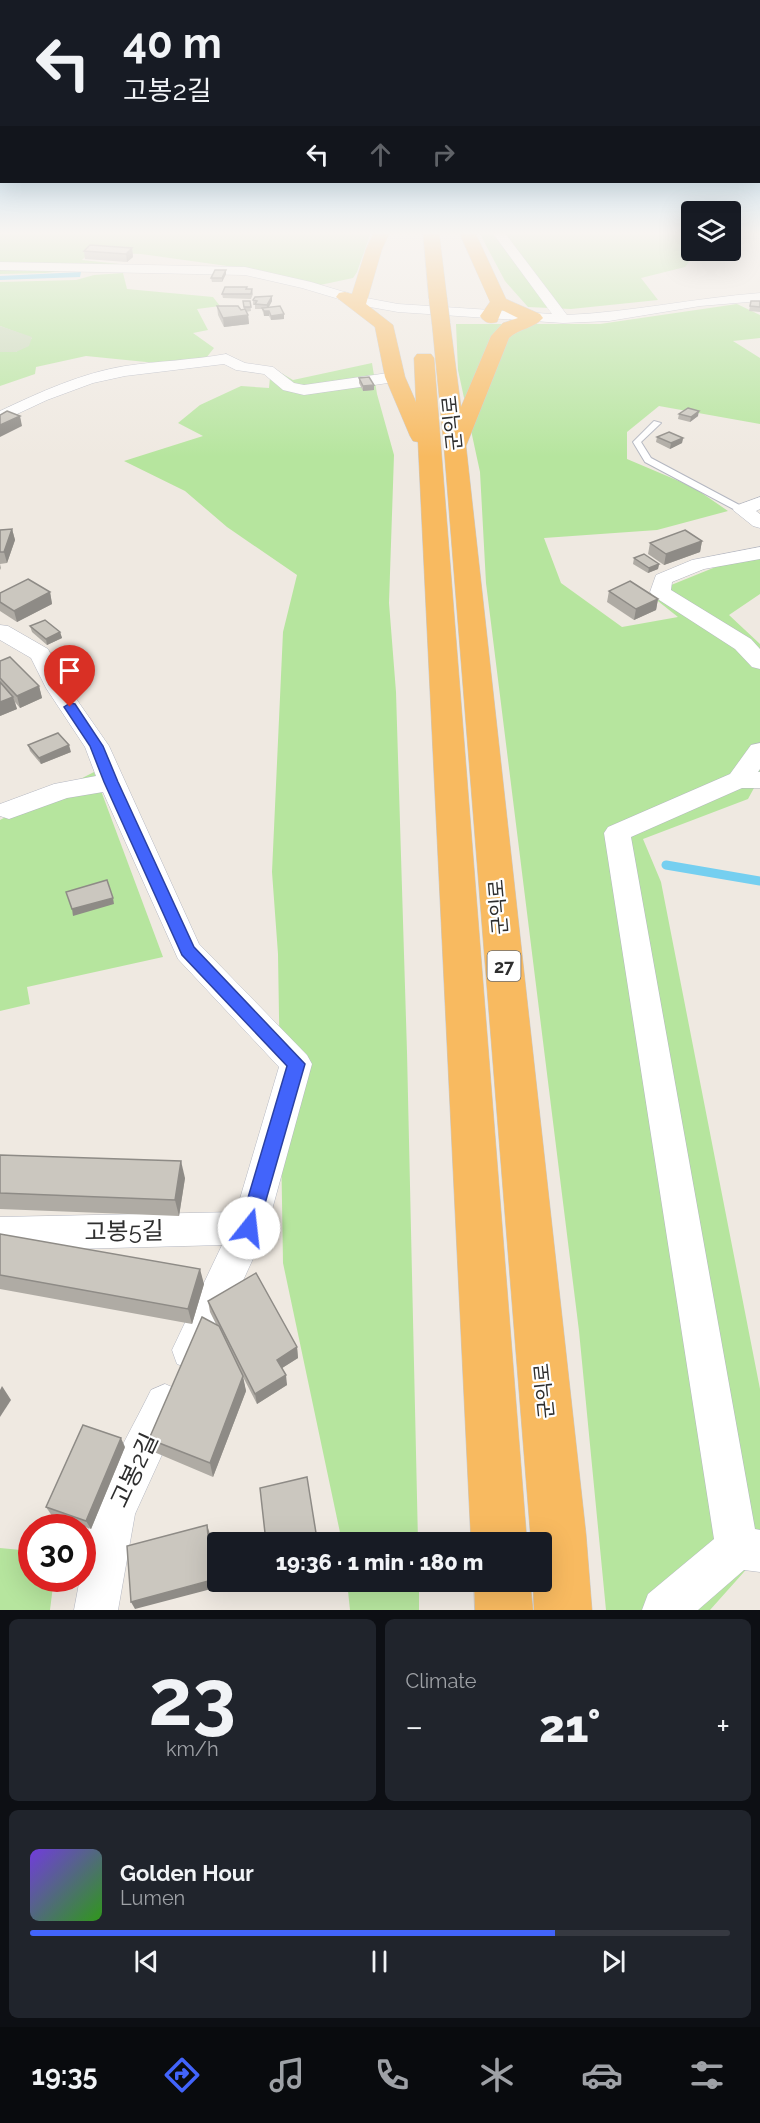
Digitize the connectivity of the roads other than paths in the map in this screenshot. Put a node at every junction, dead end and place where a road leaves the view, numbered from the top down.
1 (362, 307) edge
2 (418, 307) edge
3 (423, 307) edge
4 (450, 307) edge
5 (554, 307) edge
6 (669, 307) edge
7 (494, 309) junction
8 (534, 318) junction
9 (563, 319) junction
10 (384, 325) junction
11 (500, 336) junction
12 (395, 377) junction
13 (0, 417) edge
14 (657, 423) dead end
15 (443, 453) junction
16 (751, 506) edge
17 (760, 522) edge
18 (760, 552) edge
19 (0, 631) edge
20 (760, 662) edge
21 (760, 751) edge
22 (749, 780) edge
23 (111, 782) junction
24 (9, 810) dead end
25 (249, 1228) junction
26 (0, 1234) edge
27 (498, 1532) edge
28 (749, 1550) edge
29 (503, 1592) edge
30 (96, 1610) edge
31 (504, 1610) edge
32 (563, 1610) edge
33 (663, 1610) edge

1 - 10 highway
2 - 10 highway
3 - 15 highway, 군익로 / 27
4 - 7 street
5 - 9 street
6 - 9 street
7 - 8 highway
7 - 11 highway
8 - 9 street
8 - 11 highway
10 - 12 highway
11 - 15 highway
12 - 13 street
12 - 15 highway
14 - 16 lane
15 - 27 highway, 군익로 / 27
15 - 32 highway, 군익로 / 27
16 - 17 street
18 - 20 street
19 - 23 street, 고봉2길
21 - 22 street
22 - 28 street
23 - 24 street
23 - 25 street, 고봉2길
25 - 26 street, 고봉5길
25 - 30 street, 고봉2길
28 - 33 street
29 - 31 highway

